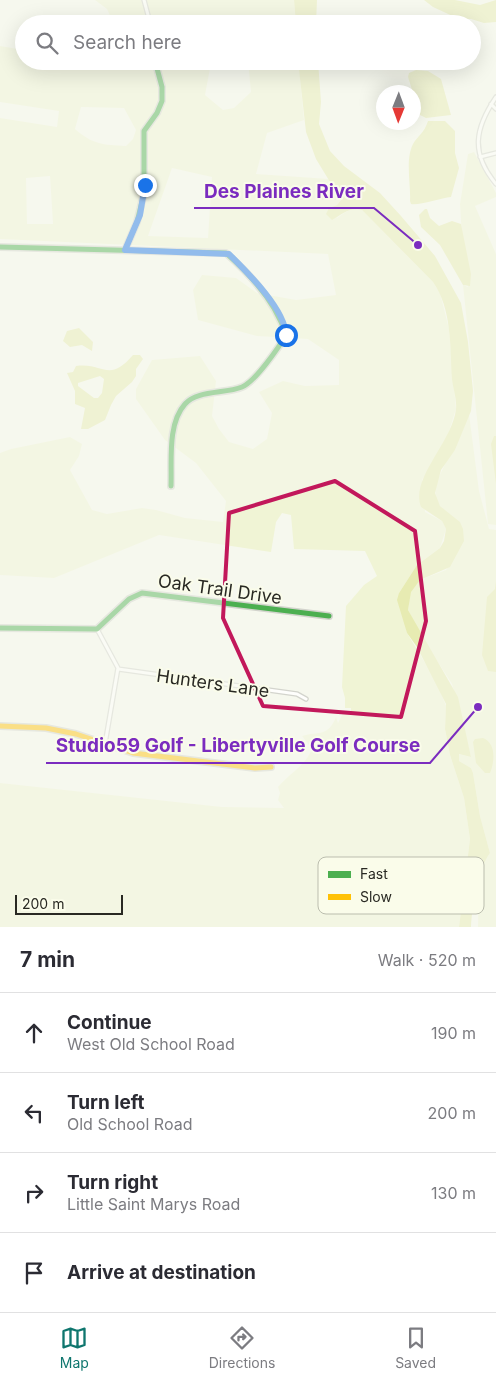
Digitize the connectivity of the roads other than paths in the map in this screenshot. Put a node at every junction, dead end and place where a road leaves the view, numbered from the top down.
1 (144, 0) edge
2 (148, 15) edge
3 (157, 70) edge
4 (496, 97) edge
5 (491, 104) junction
6 (496, 108) edge
7 (496, 153) edge
8 (480, 157) junction
9 (496, 184) edge
10 (0, 247) edge
11 (125, 250) junction
12 (171, 486) dead end
13 (330, 616) dead end
14 (0, 628) edge
15 (97, 629) junction
16 (118, 669) junction
17 (306, 700) dead end
18 (0, 726) edge
19 (105, 745) junction
20 (271, 767) dead end

1 - 2 street
3 - 11 street
4 - 5 street
5 - 6 street
5 - 8 street
7 - 8 street
8 - 9 street
10 - 11 street
11 - 12 street
13 - 15 street, Oak Trail Drive
14 - 15 street
15 - 16 street
16 - 17 street, Hunters Lane
16 - 19 street
18 - 19 street
19 - 20 street

